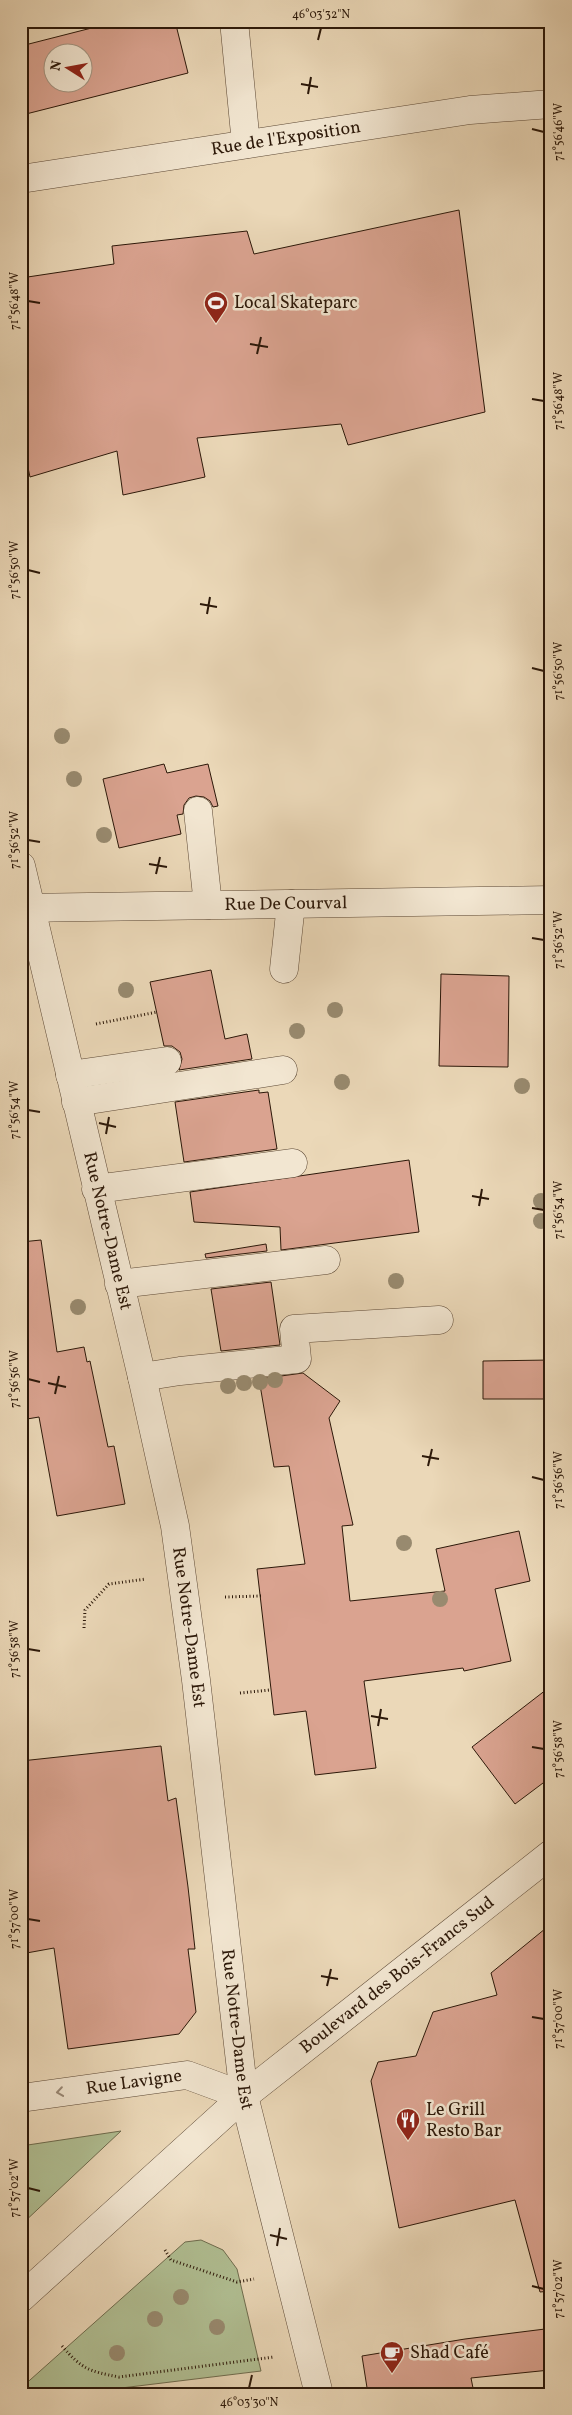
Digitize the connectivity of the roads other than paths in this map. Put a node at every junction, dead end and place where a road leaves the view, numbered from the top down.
1 (234, 21) edge
2 (551, 104) edge
3 (246, 144) junction
4 (21, 178) edge
5 (198, 811) dead end
6 (21, 866) edge
7 (551, 900) edge
8 (290, 904) junction
9 (208, 905) junction
10 (26, 908) edge
11 (284, 969) dead end
12 (167, 1061) dead end
13 (283, 1070) dead end
14 (70, 1075) junction
15 (76, 1102) junction
16 (293, 1163) dead end
17 (96, 1189) junction
18 (326, 1260) dead end
19 (119, 1284) junction
20 (439, 1320) dead end
21 (142, 1377) junction
22 (551, 1854) edge
23 (244, 2096) junction
24 (21, 2098) edge
25 (21, 2298) edge
26 (319, 2394) edge

1 - 3 street
2 - 3 street, Rue de l'Exposition
3 - 4 street, Rue de l'Exposition
5 - 9 street
6 - 10 street, Rue Notre-Dame Est
7 - 8 street, Rue De Courval
8 - 9 street, Rue De Courval
8 - 11 street
9 - 10 street, Rue De Courval
10 - 14 street, Rue Notre-Dame Est
12 - 14 street
13 - 15 street
14 - 15 street, Rue Notre-Dame Est
15 - 17 street, Rue Notre-Dame Est
16 - 17 street
17 - 19 street, Rue Notre-Dame Est
18 - 19 street
19 - 21 street, Rue Notre-Dame Est
20 - 21 street
21 - 23 street, Rue Notre-Dame Est
22 - 23 street, Boulevard des Bois-Francs Sud
23 -> 24 street, Rue Lavigne
23 - 25 street, Boulevard des Bois-Francs Sud
23 - 26 street, Rue Notre-Dame Est

